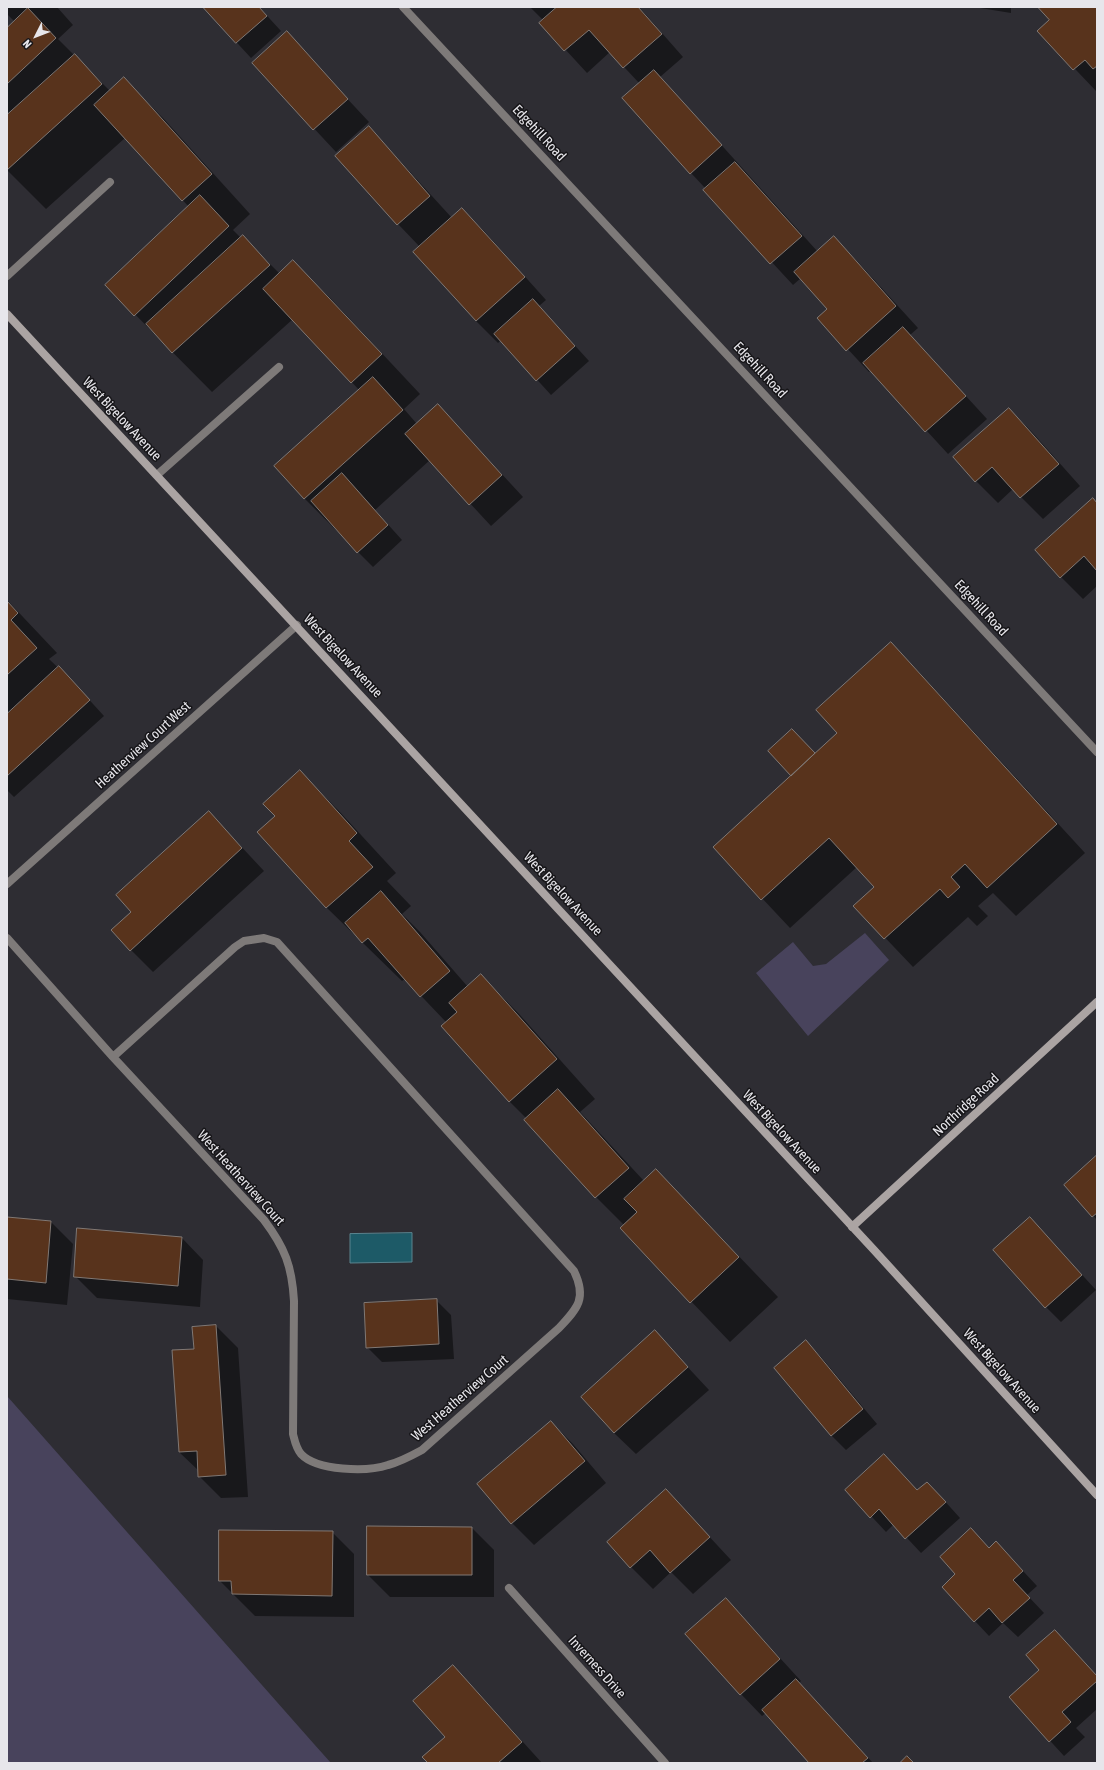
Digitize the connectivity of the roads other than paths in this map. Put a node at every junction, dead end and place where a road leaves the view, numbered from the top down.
1 (403, 7) edge
2 (110, 182) dead end
3 (7, 276) edge
4 (7, 314) edge
5 (280, 367) dead end
6 (157, 475) junction
7 (297, 626) junction
8 (1097, 752) edge
9 (7, 884) edge
10 (7, 938) edge
11 (1097, 1002) edge
12 (113, 1057) junction
13 (852, 1227) junction
14 (1097, 1495) edge
15 (509, 1588) dead end
16 (665, 1763) edge

1 - 8 street, Edgehill Road
2 - 3 street
4 - 6 street, West Bigelow Avenue
5 - 6 street
6 - 7 street, West Bigelow Avenue
7 - 9 street, Heatherview Court West
7 - 13 street, West Bigelow Avenue
10 - 12 street
11 - 13 street, Northridge Road
12 - 12 street, West Heatherview Court
13 - 14 street, West Bigelow Avenue
15 - 16 street, Inverness Drive

